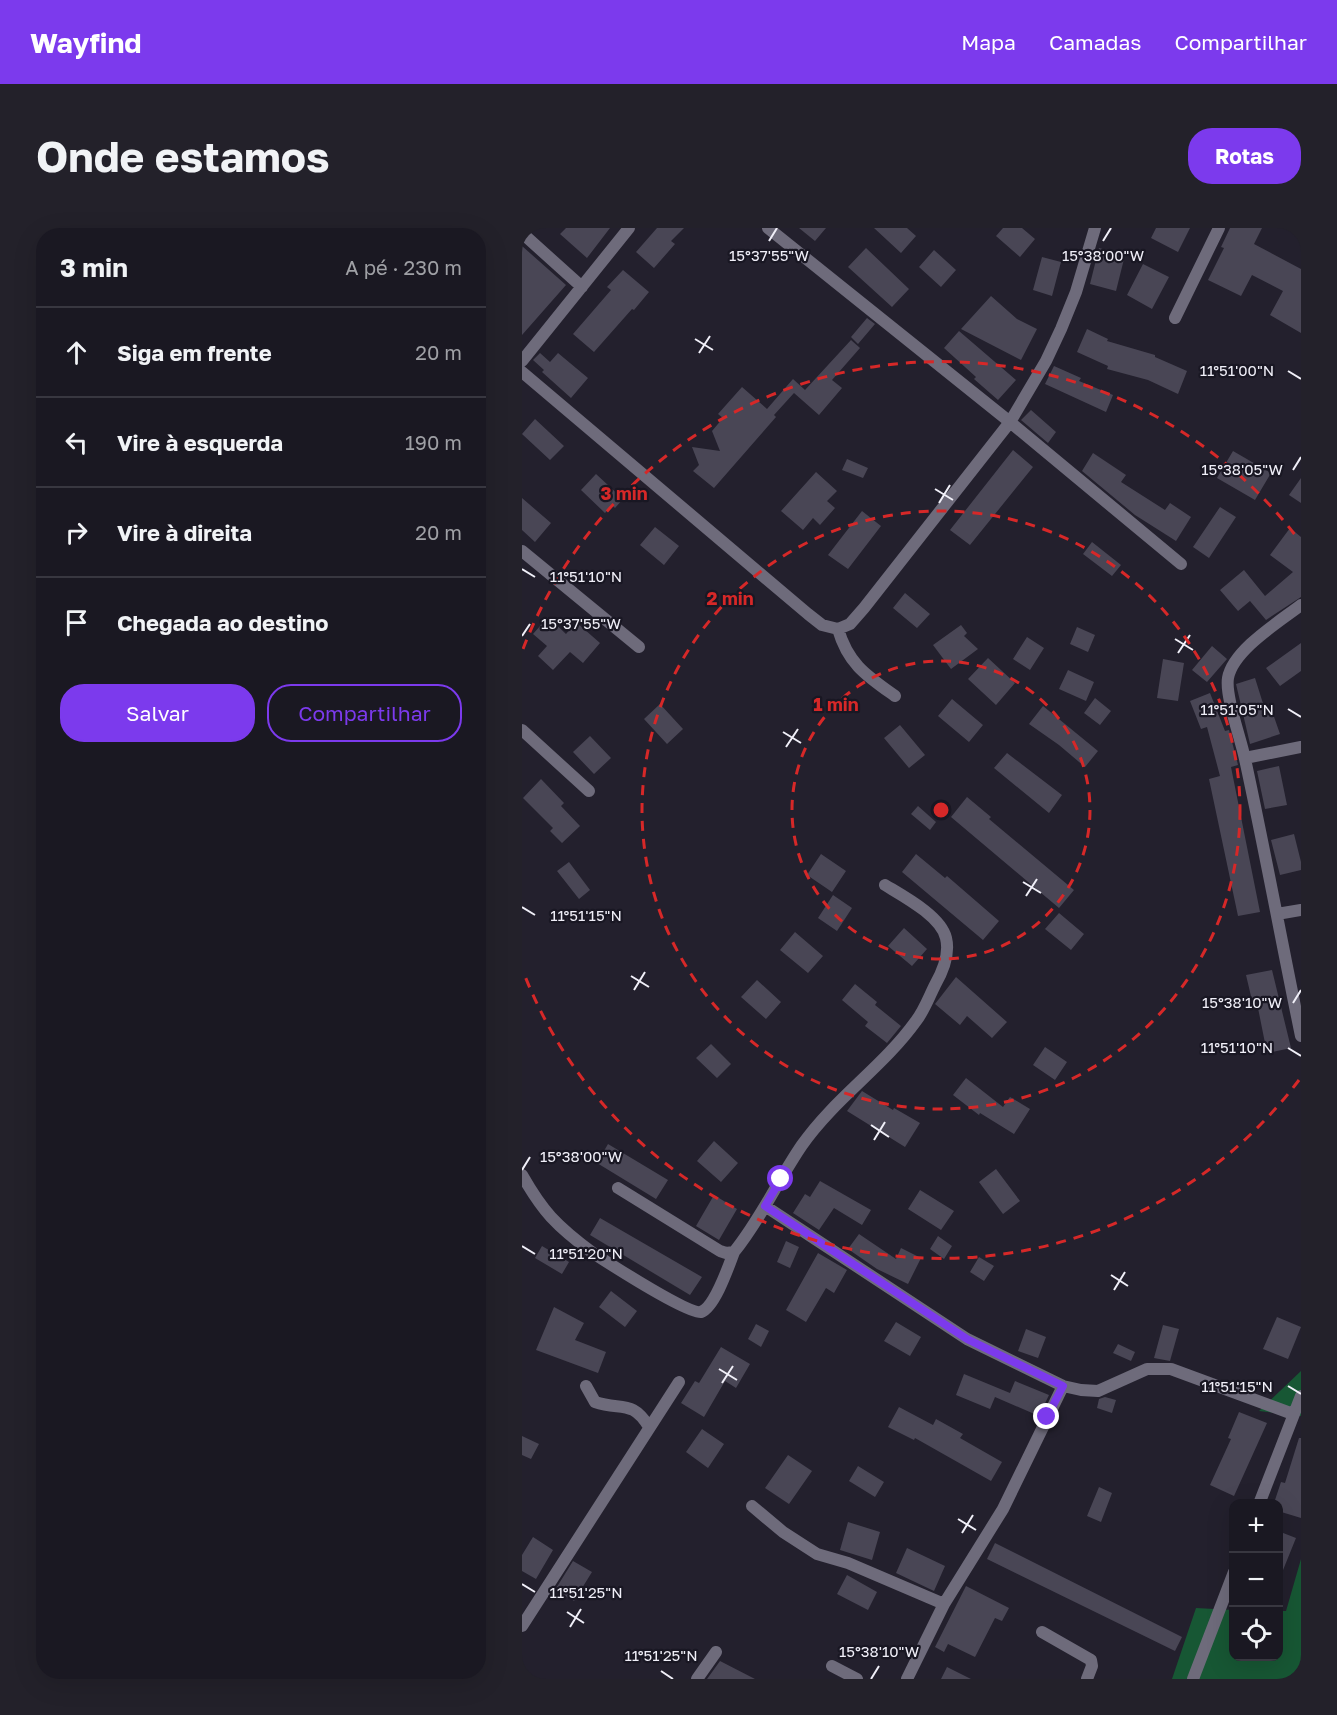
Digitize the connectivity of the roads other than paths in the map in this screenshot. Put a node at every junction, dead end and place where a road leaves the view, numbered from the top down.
1 (629, 228) edge
2 (768, 228) edge
3 (1095, 228) edge
4 (1219, 228) edge
5 (522, 233) edge
6 (582, 287) junction
7 (1175, 318) dead end
8 (522, 361) edge
9 (522, 372) edge
10 (1010, 422) junction
11 (522, 551) edge
12 (1181, 564) dead end
13 (1301, 605) edge
14 (838, 629) junction
15 (639, 647) dead end
16 (895, 696) dead end
17 (522, 730) edge
18 (1301, 747) edge
19 (1245, 758) junction
20 (589, 791) dead end
21 (885, 885) dead end
22 (1301, 910) edge
23 (1276, 914) junction
24 (1301, 1036) edge
25 (522, 1175) edge
26 (618, 1188) dead end
27 (765, 1206) junction
28 (734, 1252) junction
29 (679, 1382) dead end
30 (586, 1386) dead end
31 (1063, 1386) junction
32 (1301, 1396) edge
33 (1293, 1414) junction
34 (649, 1427) junction
35 (1261, 1499) edge
36 (752, 1506) dead end
37 (1229, 1583) edge
38 (944, 1604) junction
39 (522, 1626) edge
40 (1042, 1632) dead end
41 (716, 1652) dead end
42 (832, 1666) dead end
43 (697, 1679) edge
44 (857, 1679) edge
45 (907, 1679) edge
46 (1087, 1679) edge
47 (1193, 1679) edge

1 - 6 street
2 - 10 street
3 - 10 street
4 - 7 street
5 - 6 street
6 - 8 street
9 - 14 street
10 - 12 street
10 - 14 street
11 - 15 street
13 - 19 street
14 - 16 street
17 - 20 street
18 - 19 street
19 - 23 street
21 - 27 street
22 - 23 street
23 - 24 street
25 - 28 street
26 - 28 street
27 - 28 street
27 - 31 street
29 - 34 street
30 - 34 street
31 - 33 street
31 - 38 street
32 - 33 street
33 - 35 street
34 - 39 street
36 - 38 street
37 - 47 street
38 - 45 street
40 - 46 street
41 - 43 street
42 - 44 street

